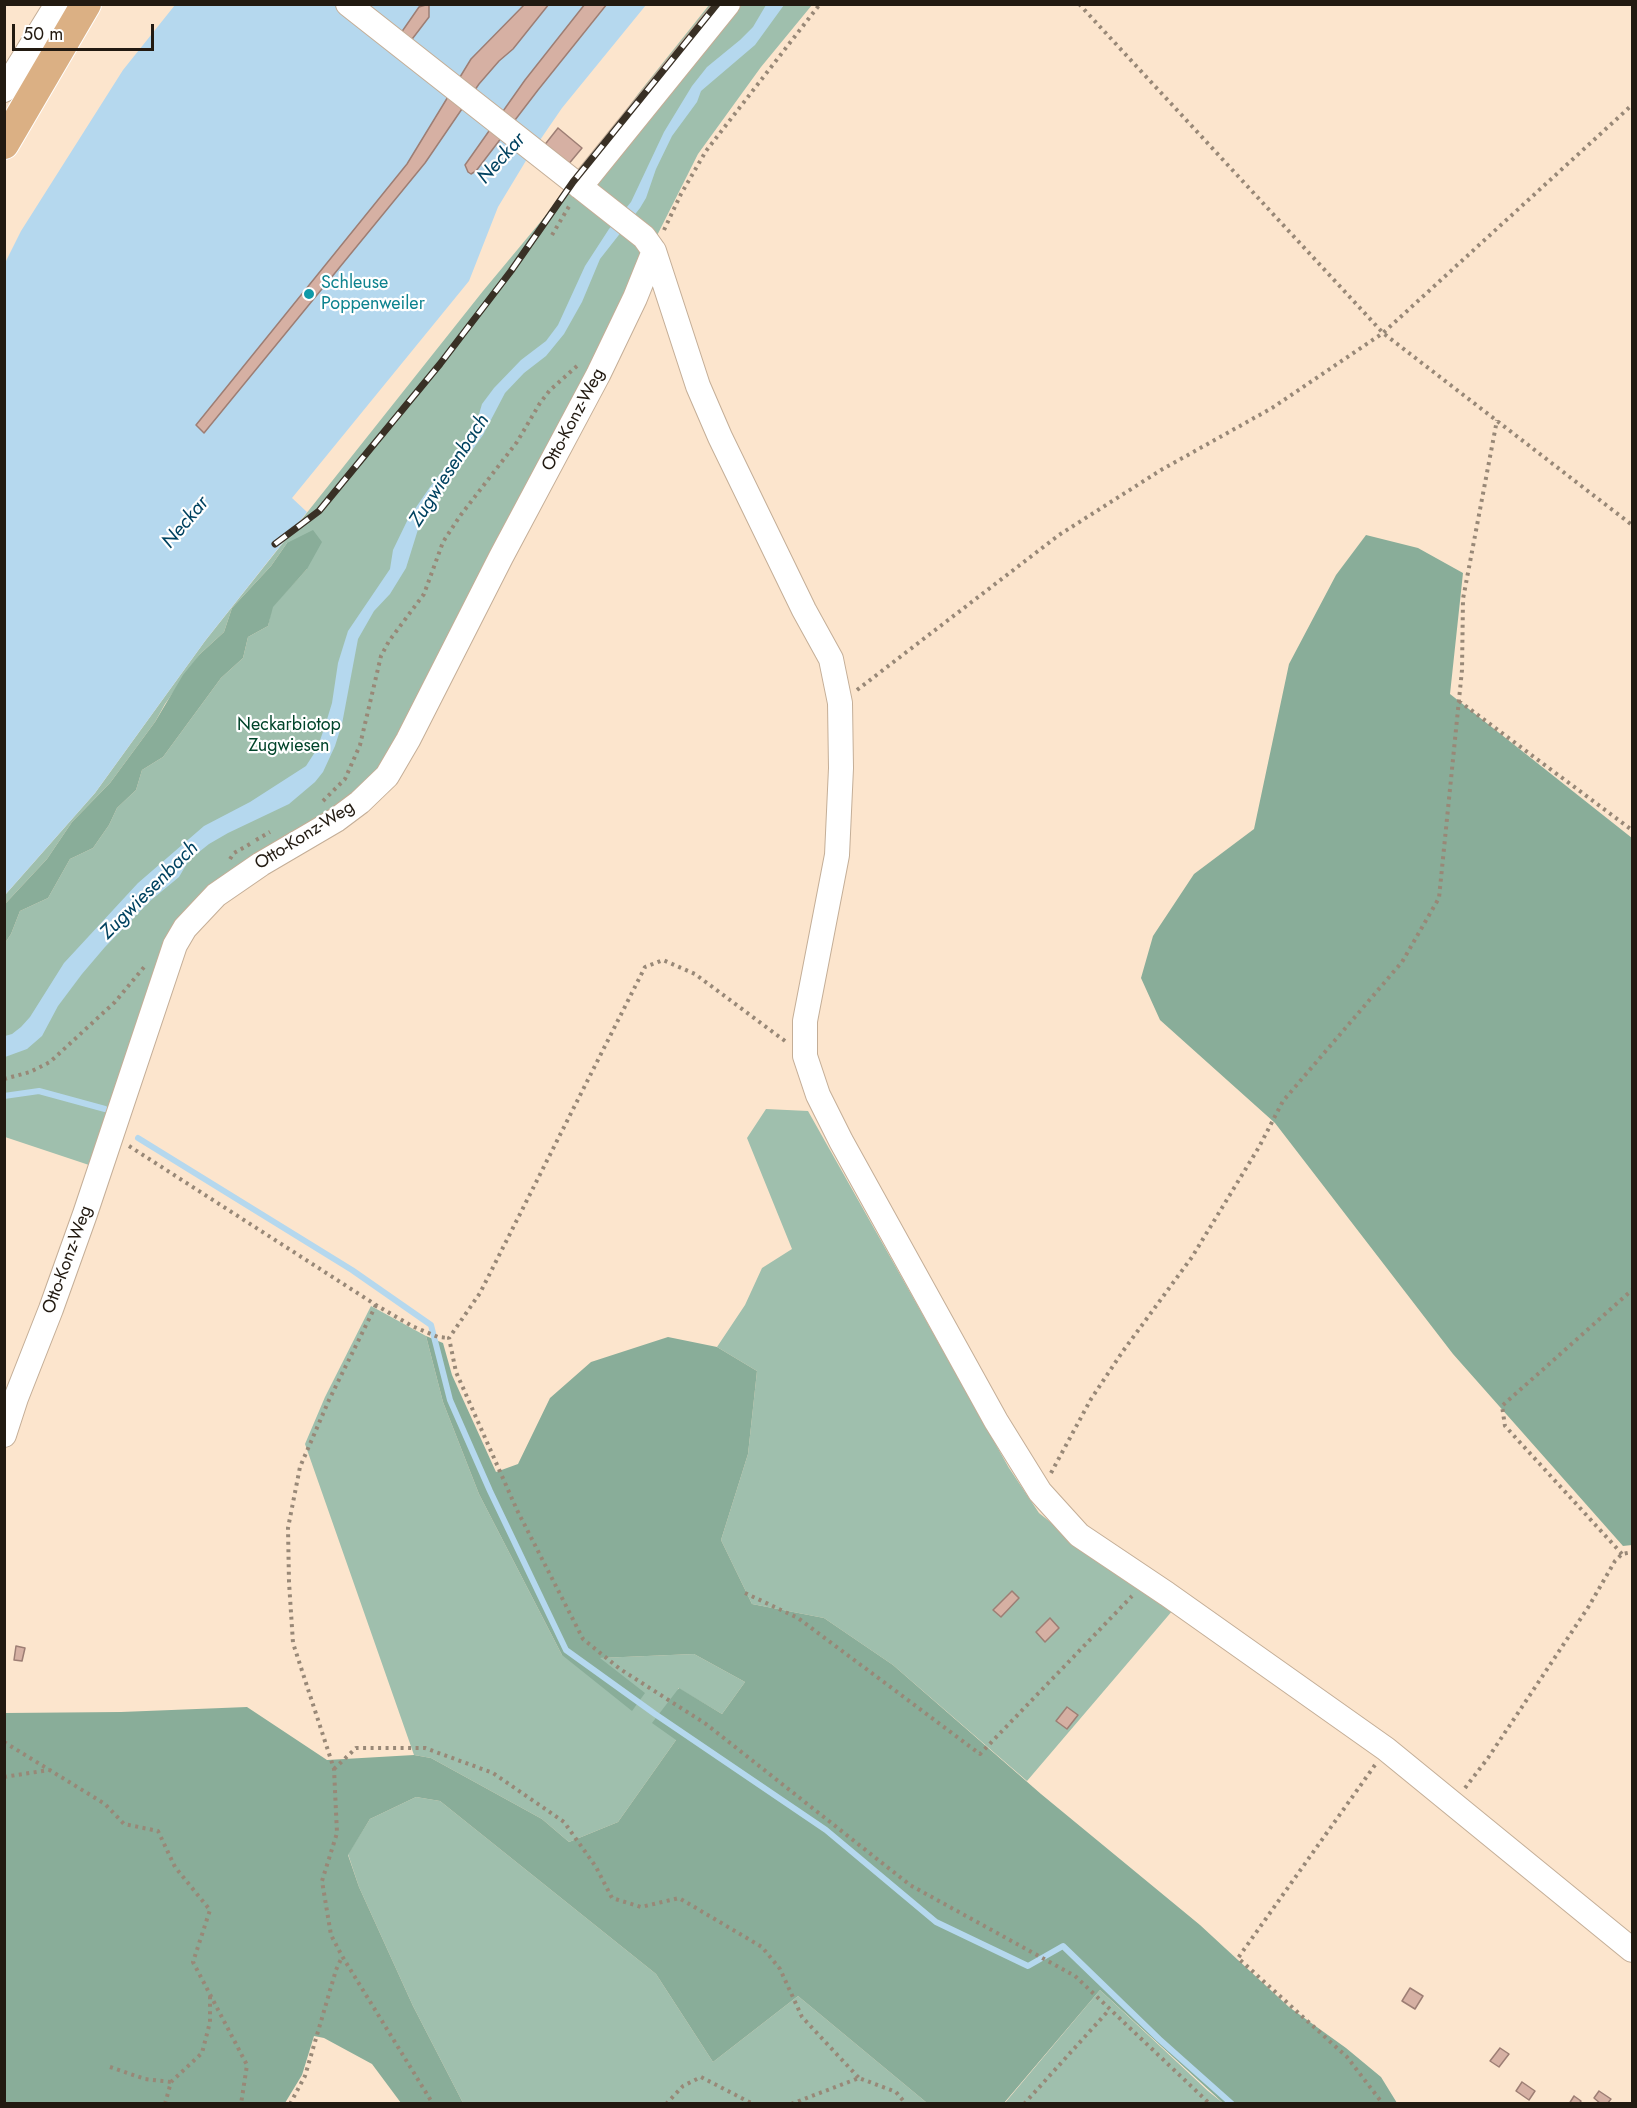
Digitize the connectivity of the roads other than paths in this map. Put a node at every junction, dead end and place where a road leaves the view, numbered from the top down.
1 (57, 4) edge
2 (86, 4) edge
3 (348, 4) edge
4 (728, 4) edge
5 (4, 90) edge
6 (4, 144) edge
7 (580, 187) junction
8 (649, 244) junction
9 (4, 1436) edge
10 (1632, 1950) edge

1 - 5 lane
2 - 6 main road
3 - 7 lane
4 - 7 lane
7 - 8 lane
8 - 9 lane, Otto-Konz-Weg
8 - 10 lane

